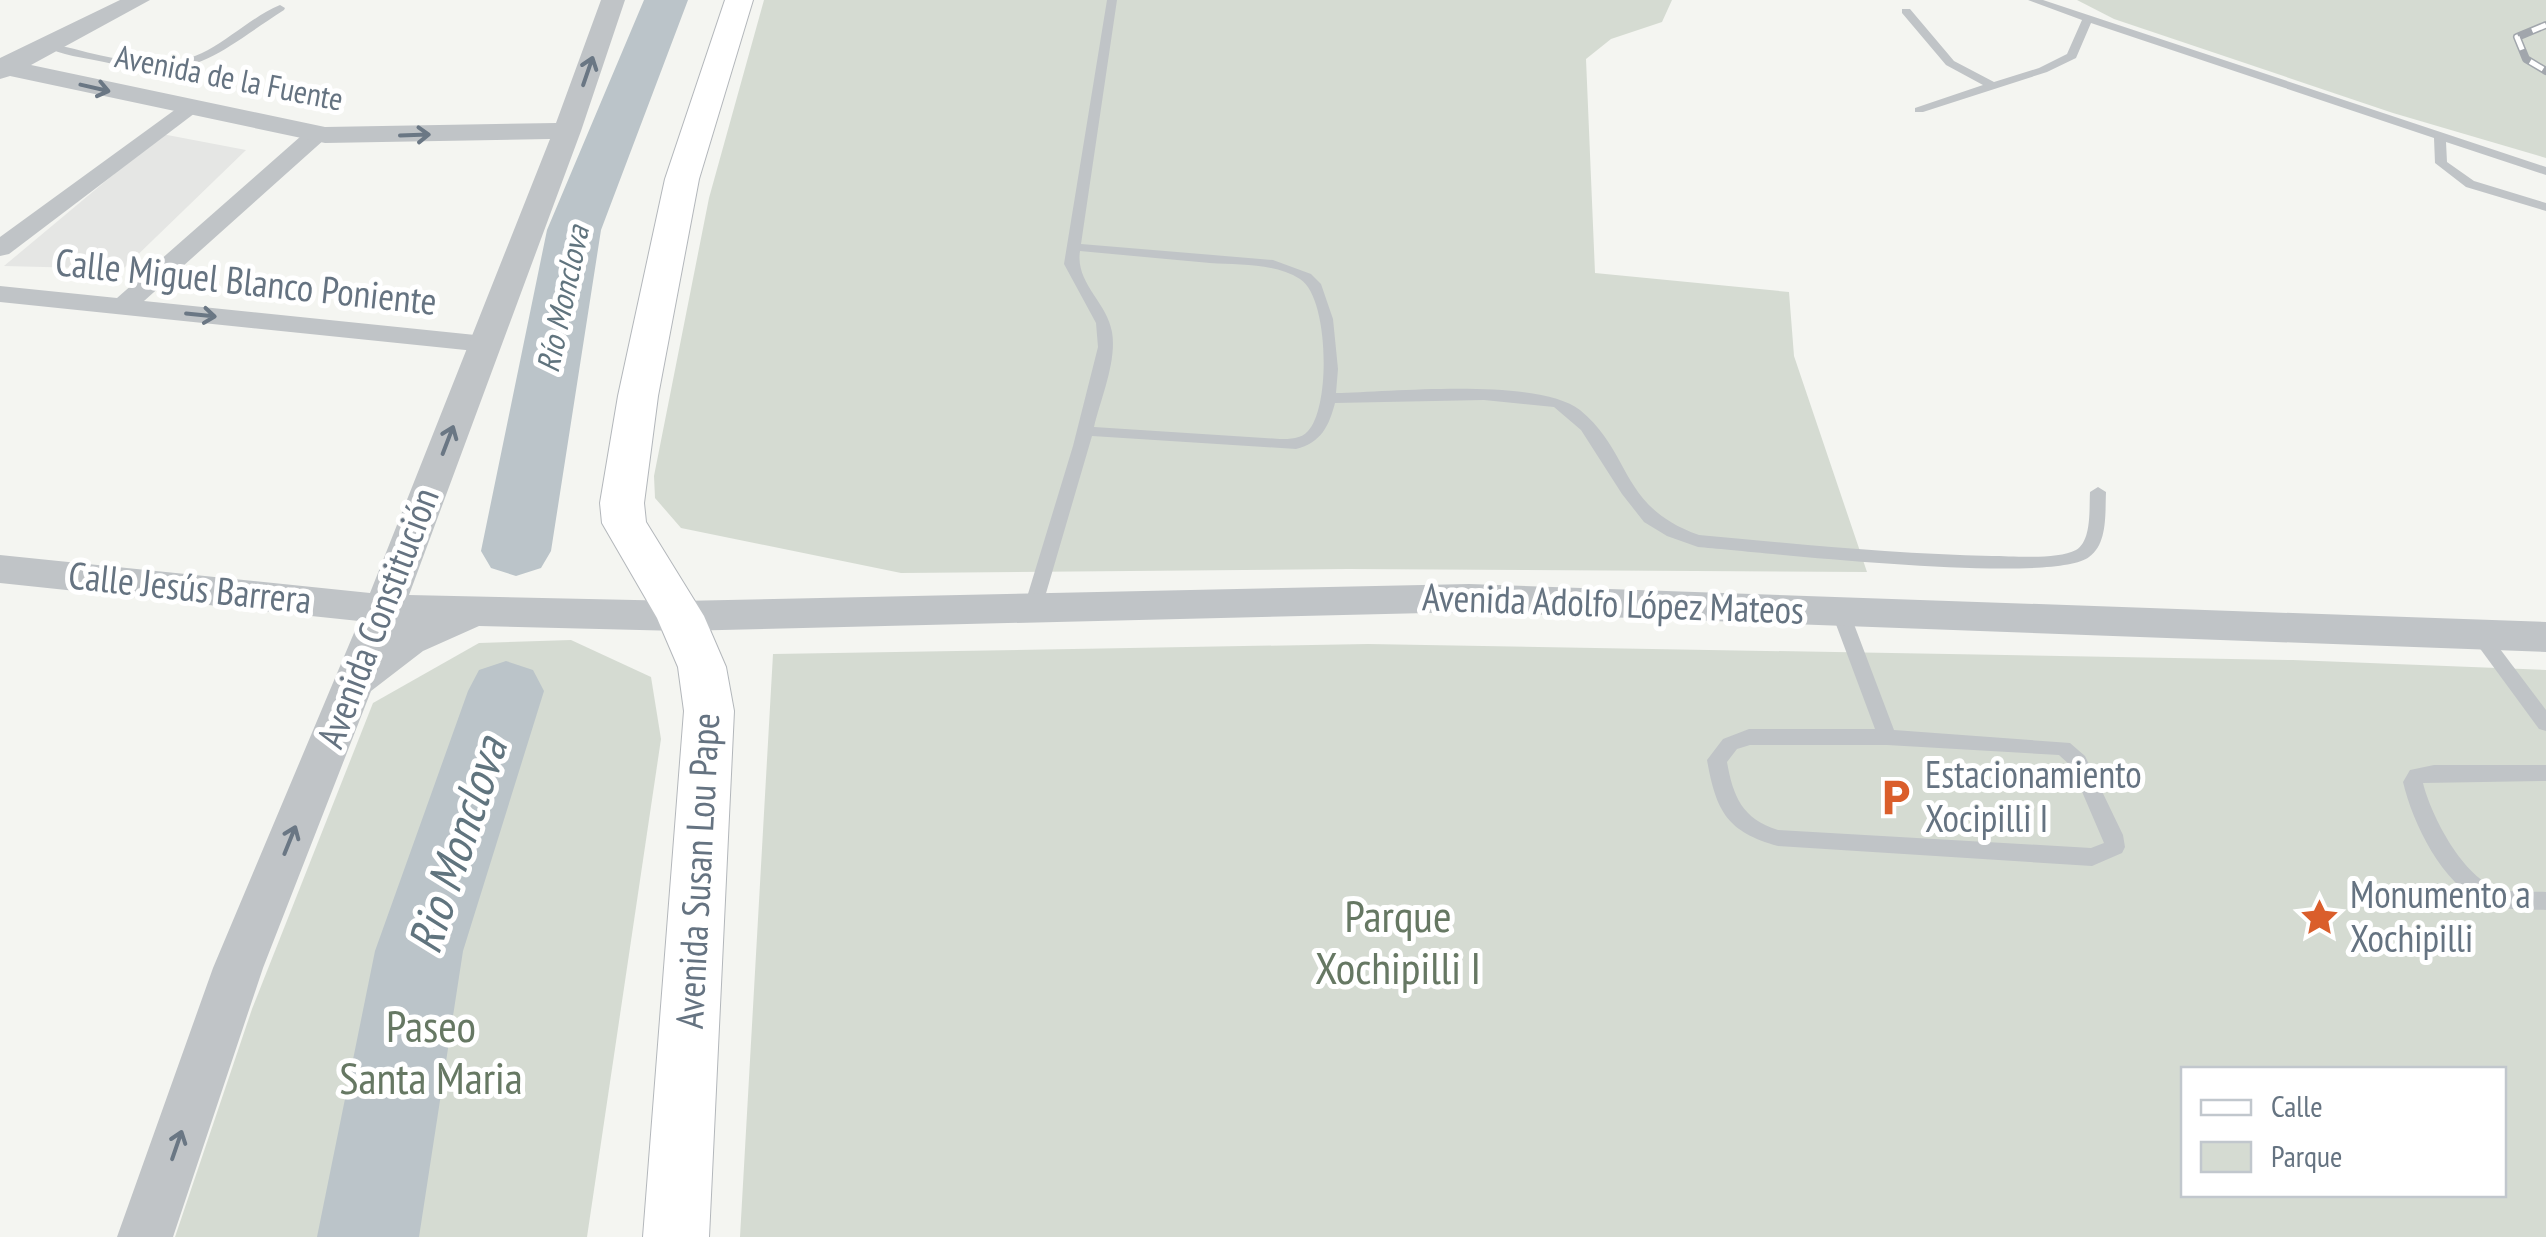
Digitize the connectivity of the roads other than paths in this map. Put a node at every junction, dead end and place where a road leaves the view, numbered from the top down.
1 (138, 0) edge
2 (613, 0) edge
3 (739, 0) edge
4 (1112, 0) edge
5 (2032, 0) edge
6 (280, 8) dead end
7 (1906, 11) dead end
8 (2087, 20) junction
9 (49, 46) junction
10 (2, 68) edge
11 (1994, 86) junction
12 (187, 108) junction
13 (1919, 110) dead end
14 (568, 131) junction
15 (317, 134) junction
16 (2440, 137) junction
17 (2546, 171) edge
18 (2546, 207) edge
19 (1074, 247) junction
20 (0, 248) edge
21 (0, 294) edge
22 (122, 307) junction
23 (484, 344) junction
24 (1328, 398) junction
25 (1086, 431) junction
26 (2098, 492) dead end
27 (409, 543) junction
28 (0, 569) edge
29 (1033, 606) junction
30 (384, 608) junction
31 (478, 611) junction
32 (1840, 611) junction
33 (680, 616) junction
34 (2480, 634) junction
35 (2546, 637) edge
36 (354, 683) junction
37 (2546, 724) edge
38 (1887, 737) junction
39 (2546, 774) edge
40 (2546, 901) edge
41 (145, 1237) edge
42 (676, 1237) edge

1 - 9 street
14 -> 2 street, Avenida Constitución
3 - 33 main road, Avenida Susan Lou Pape
4 - 19 lane
5 - 8 lane
6 - 9 lane
7 - 11 lane
8 - 11 lane
8 - 16 lane
9 - 10 street
10 -> 12 street, Avenida de la Fuente
11 - 13 lane
12 - 15 street, Avenida de la Fuente
12 - 20 street
15 -> 14 street, Avenida de la Fuente
14 - 23 street, Avenida Constitución
15 - 22 street
16 - 17 lane
16 - 18 lane
19 - 24 lane
19 - 25 lane
21 - 22 street, Calle Miguel Blanco Poniente
22 -> 23 street, Calle Miguel Blanco Poniente
27 -> 23 street, Avenida Constitución
24 - 25 lane
24 - 26 lane
25 - 29 lane
27 - 30 street, Avenida Constitución
27 - 31 street
28 - 30 street, Calle Jesús Barrera
29 - 32 street, Avenida Adolfo López Mateos
29 - 33 street, Avenida Adolfo López Mateos
30 - 31 street, Calle Jesús Barrera
30 - 36 street, Avenida Constitución
31 - 33 street, Calle Jesús Barrera
31 - 36 street
32 - 34 street, Avenida Adolfo López Mateos
32 - 38 lane
33 - 42 main road, Avenida Susan Lou Pape
34 - 35 street, Avenida Adolfo López Mateos
34 - 37 lane
41 -> 36 street, Avenida Constitución
38 - 38 lane
39 - 40 lane

